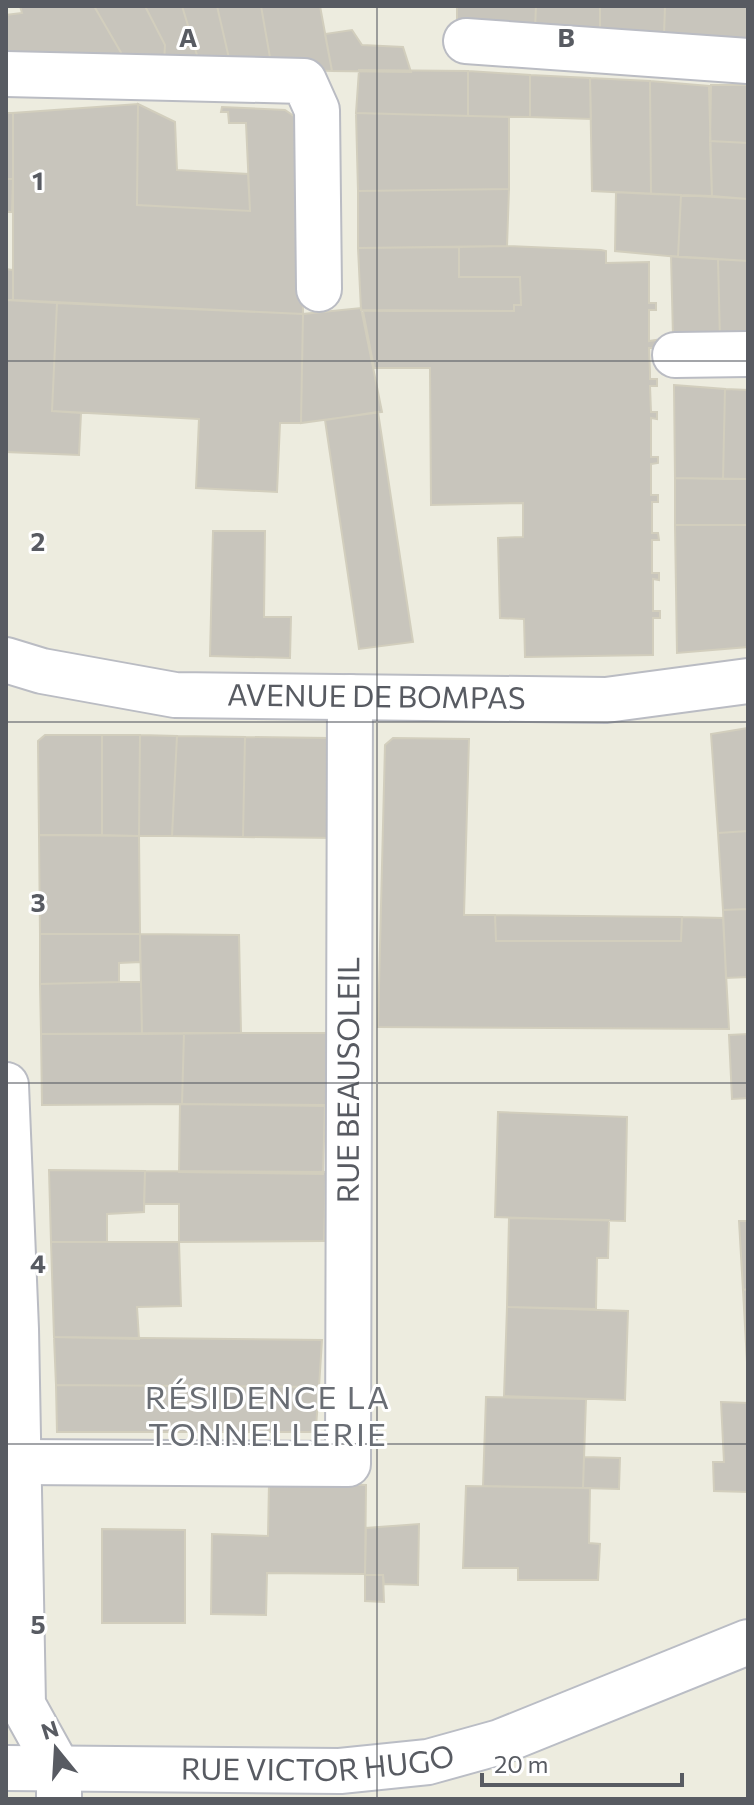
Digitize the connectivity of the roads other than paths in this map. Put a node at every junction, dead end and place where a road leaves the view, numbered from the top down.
1 (466, 41) dead end
2 (748, 61) edge
3 (6, 74) edge
4 (319, 289) dead end
5 (748, 354) edge
6 (675, 355) dead end
7 (6, 660) edge
8 (748, 681) edge
9 (350, 697) junction
10 (6, 1085) edge
11 (18, 1462) junction
12 (748, 1642) edge
13 (6, 1768) edge
14 (59, 1784) edge

1 - 2 street
3 - 4 street
5 - 6 street
7 - 9 street, AVENUE DE BOMPAS
8 - 9 street, AVENUE DE BOMPAS
9 - 11 street, RUE BEAUSOLEIL
10 - 11 street
11 - 14 street
12 - 14 street, RUE VICTOR HUGO
13 - 14 street, RUE VICTOR HUGO

